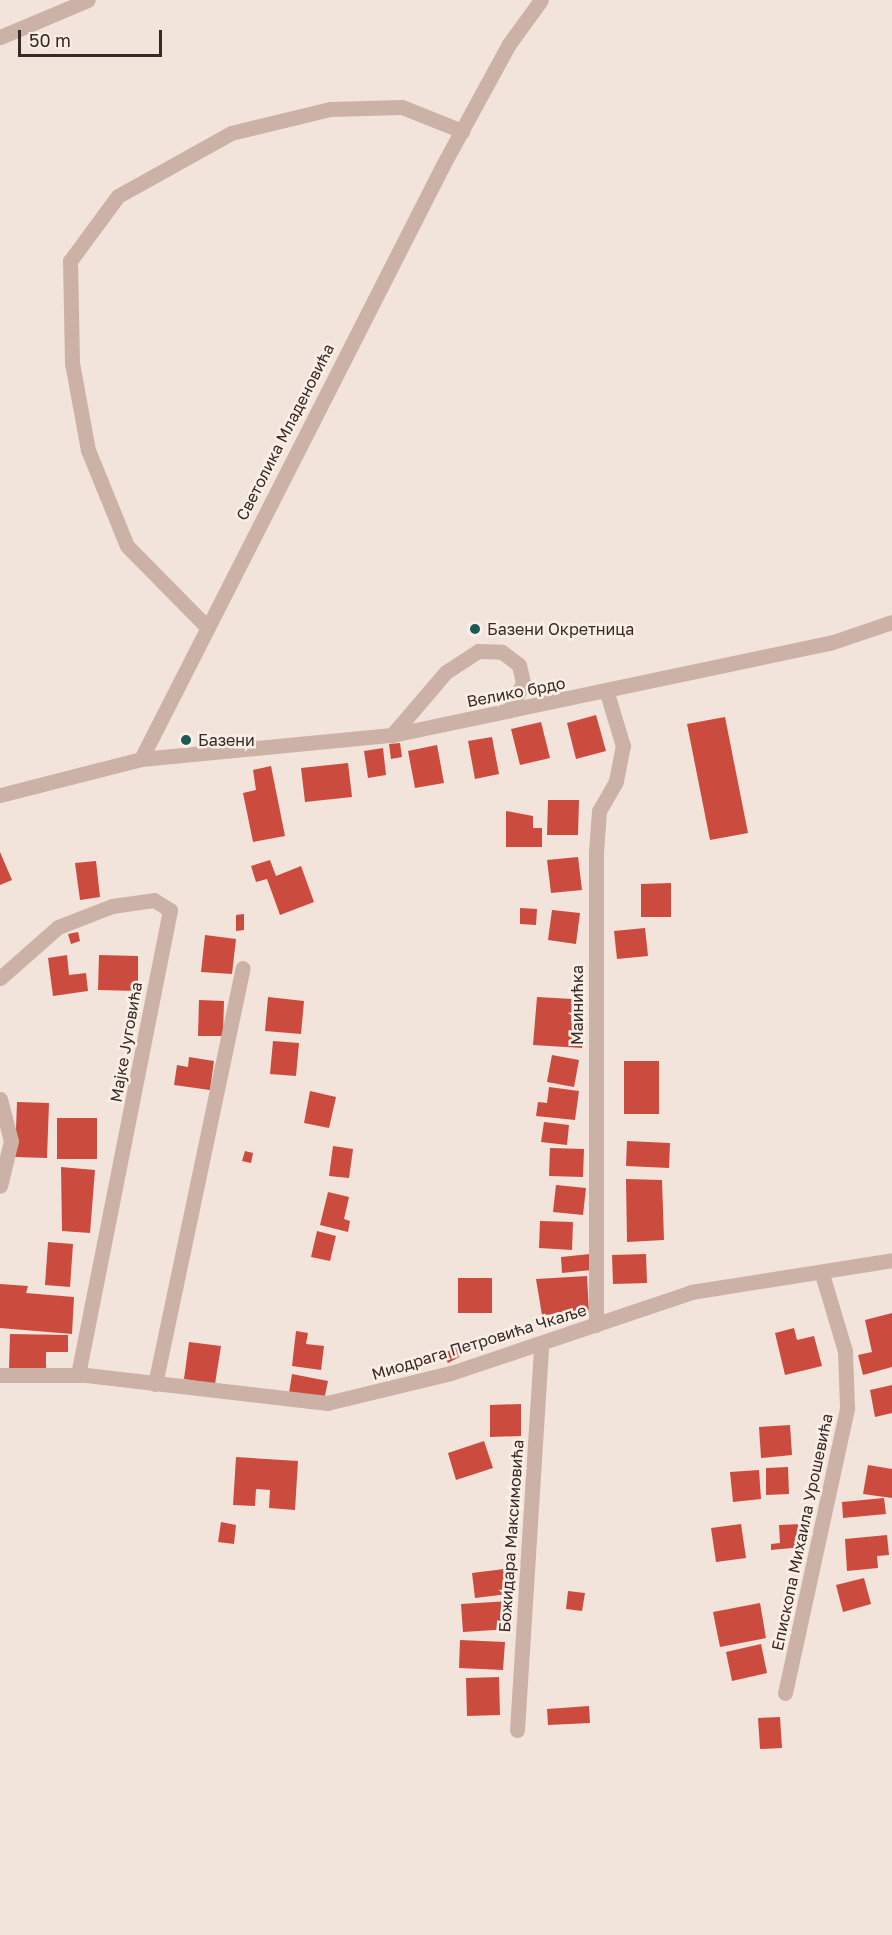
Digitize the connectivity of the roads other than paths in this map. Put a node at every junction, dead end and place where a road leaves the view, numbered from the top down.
1 (88, 0) edge
2 (541, 0) edge
3 (530, 7) edge
4 (0, 38) edge
5 (462, 131) junction
6 (892, 622) edge
7 (206, 626) junction
8 (607, 693) junction
9 (509, 711) junction
10 (392, 735) junction
11 (141, 759) junction
12 (0, 795) edge
13 (243, 968) dead end
14 (0, 978) edge
15 (0, 1099) edge
16 (0, 1186) edge
17 (892, 1260) edge
18 (822, 1274) junction
19 (596, 1325) junction
20 (541, 1344) junction
21 (78, 1374) junction
22 (0, 1375) edge
23 (155, 1384) junction
24 (785, 1694) dead end
25 (517, 1730) dead end

1 - 4 street
2 - 3 street, Светолика Младеновића
3 - 5 street, Светолика Младеновића
5 - 7 street, Светолика Младеновића
5 - 7 street
6 - 8 street, Велико брдо
7 - 11 street, Светолика Младеновића
8 - 9 street, Велико брдо
8 - 19 street, Маинићка
9 - 10 street, Велико брдо
9 - 10 street
10 - 11 street, Велико брдо
11 - 12 street
13 - 23 street
14 - 21 street, Мајке Југовића
15 - 16 street
17 - 18 street, Миодрага Петровића Чкаље
18 - 19 street, Миодрага Петровића Чкаље
18 - 24 street, Епископа Михаила Урошевића
19 - 20 street, Миодрага Петровића Чкаље
20 - 23 street, Миодрага Петровића Чкаље
20 - 25 street, Божидара Максимовића
21 - 22 street, Миодрага Петровића Чкаље
21 - 23 street, Миодрага Петровића Чкаље

